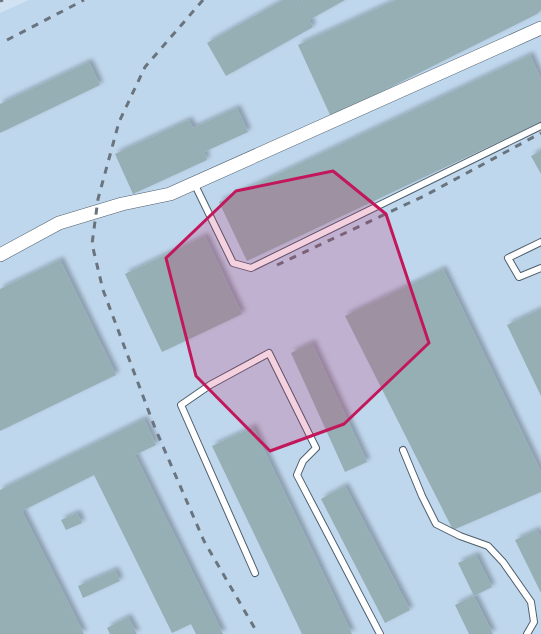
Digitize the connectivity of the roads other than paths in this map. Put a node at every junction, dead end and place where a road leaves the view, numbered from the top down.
1 (541, 28) edge
2 (541, 126) edge
3 (194, 183) junction
4 (541, 242) edge
5 (0, 255) edge
6 (541, 268) edge
7 (403, 450) dead end
8 (255, 573) dead end
9 (380, 634) edge
10 (527, 634) edge

1 - 3 street
2 - 3 lane
3 - 5 street
4 - 6 lane
7 - 10 lane
8 - 9 lane

